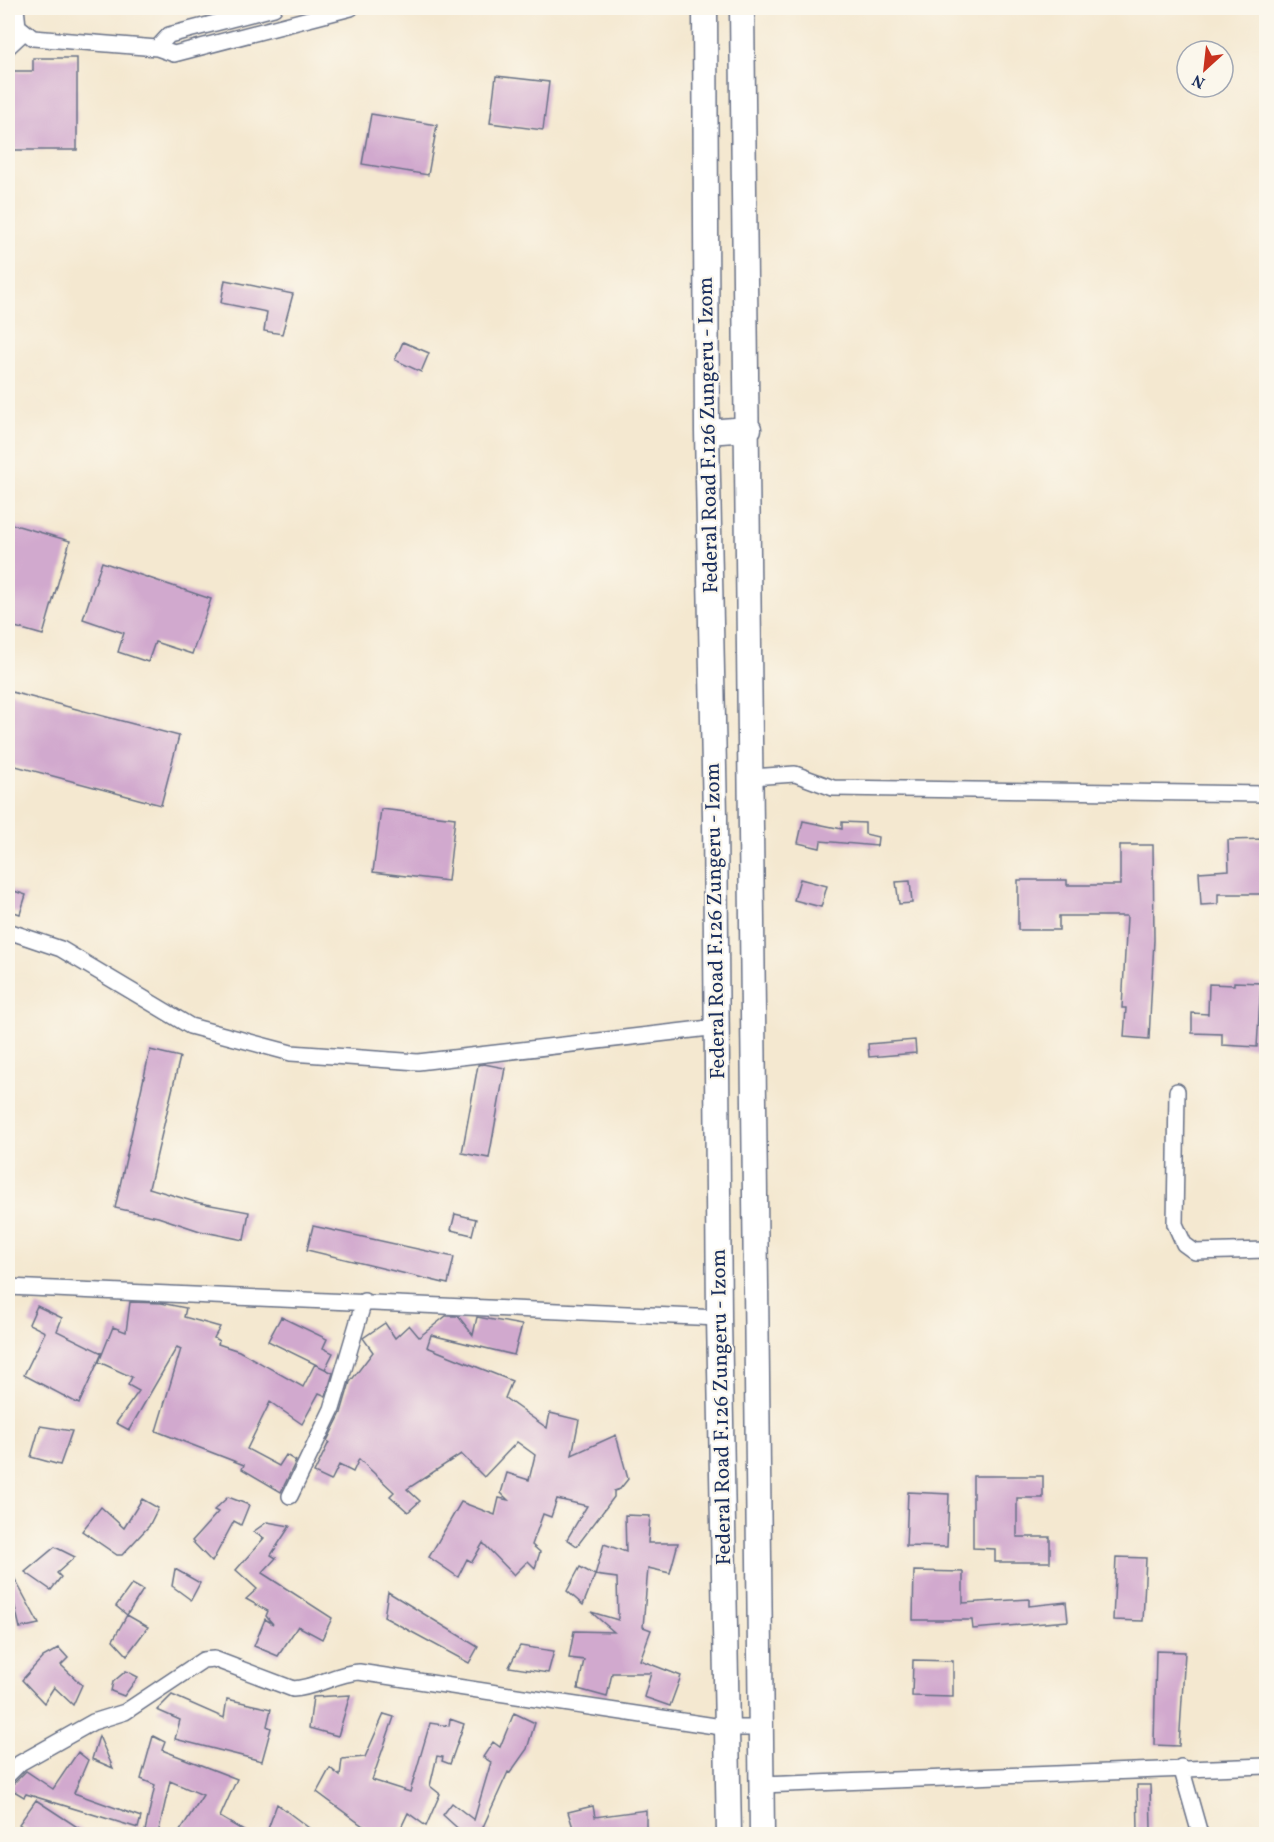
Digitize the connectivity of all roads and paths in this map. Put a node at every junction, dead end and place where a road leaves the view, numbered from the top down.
1 (16, 8) edge
2 (274, 8) edge
3 (351, 8) edge
4 (705, 8) edge
5 (742, 8) edge
6 (246, 11) edge
7 (23, 33) junction
8 (252, 33) junction
9 (8, 47) edge
10 (157, 48) junction
11 (748, 429) junction
12 (707, 432) junction
13 (752, 777) junction
14 (1266, 794) edge
15 (8, 931) edge
16 (718, 1027) junction
17 (1177, 1090) dead end
18 (1266, 1250) edge
19 (8, 1287) edge
20 (364, 1301) junction
21 (719, 1318) junction
22 (290, 1496) dead end
23 (728, 1728) junction
24 (760, 1728) junction
25 (1266, 1766) edge
26 (1181, 1767) junction
27 (8, 1774) edge
28 (761, 1785) junction
29 (729, 1834) edge
30 (762, 1834) edge
31 (1200, 1834) edge

1 - 7 street
2 - 6 street
3 - 8 street
4 - 12 main road, Federal Road F.126 Zungeru - Izom
5 - 11 main road, Federal Road F.126 Zungeru - Izom
6 - 8 street
6 - 10 street
7 - 9 street
7 - 10 street
8 - 10 street
11 - 12 main road
11 - 13 main road, Federal Road F.126 Zungeru - Izom
12 - 16 main road, Federal Road F.126 Zungeru - Izom
13 - 14 street
13 - 24 main road, Federal Road F.126 Zungeru - Izom
15 - 16 street
16 - 21 main road, Federal Road F.126 Zungeru - Izom
17 - 18 street
19 - 20 street
20 - 21 street
20 - 22 street
21 - 23 main road, Federal Road F.126 Zungeru - Izom
23 - 24 street
23 - 27 street
23 - 29 main road, Federal Road F.126 Zungeru - Izom
24 - 28 main road, Federal Road F.126 Zungeru - Izom
25 - 26 street
26 - 28 street
26 - 31 street
28 - 30 main road, Federal Road F.126 Zungeru - Izom

